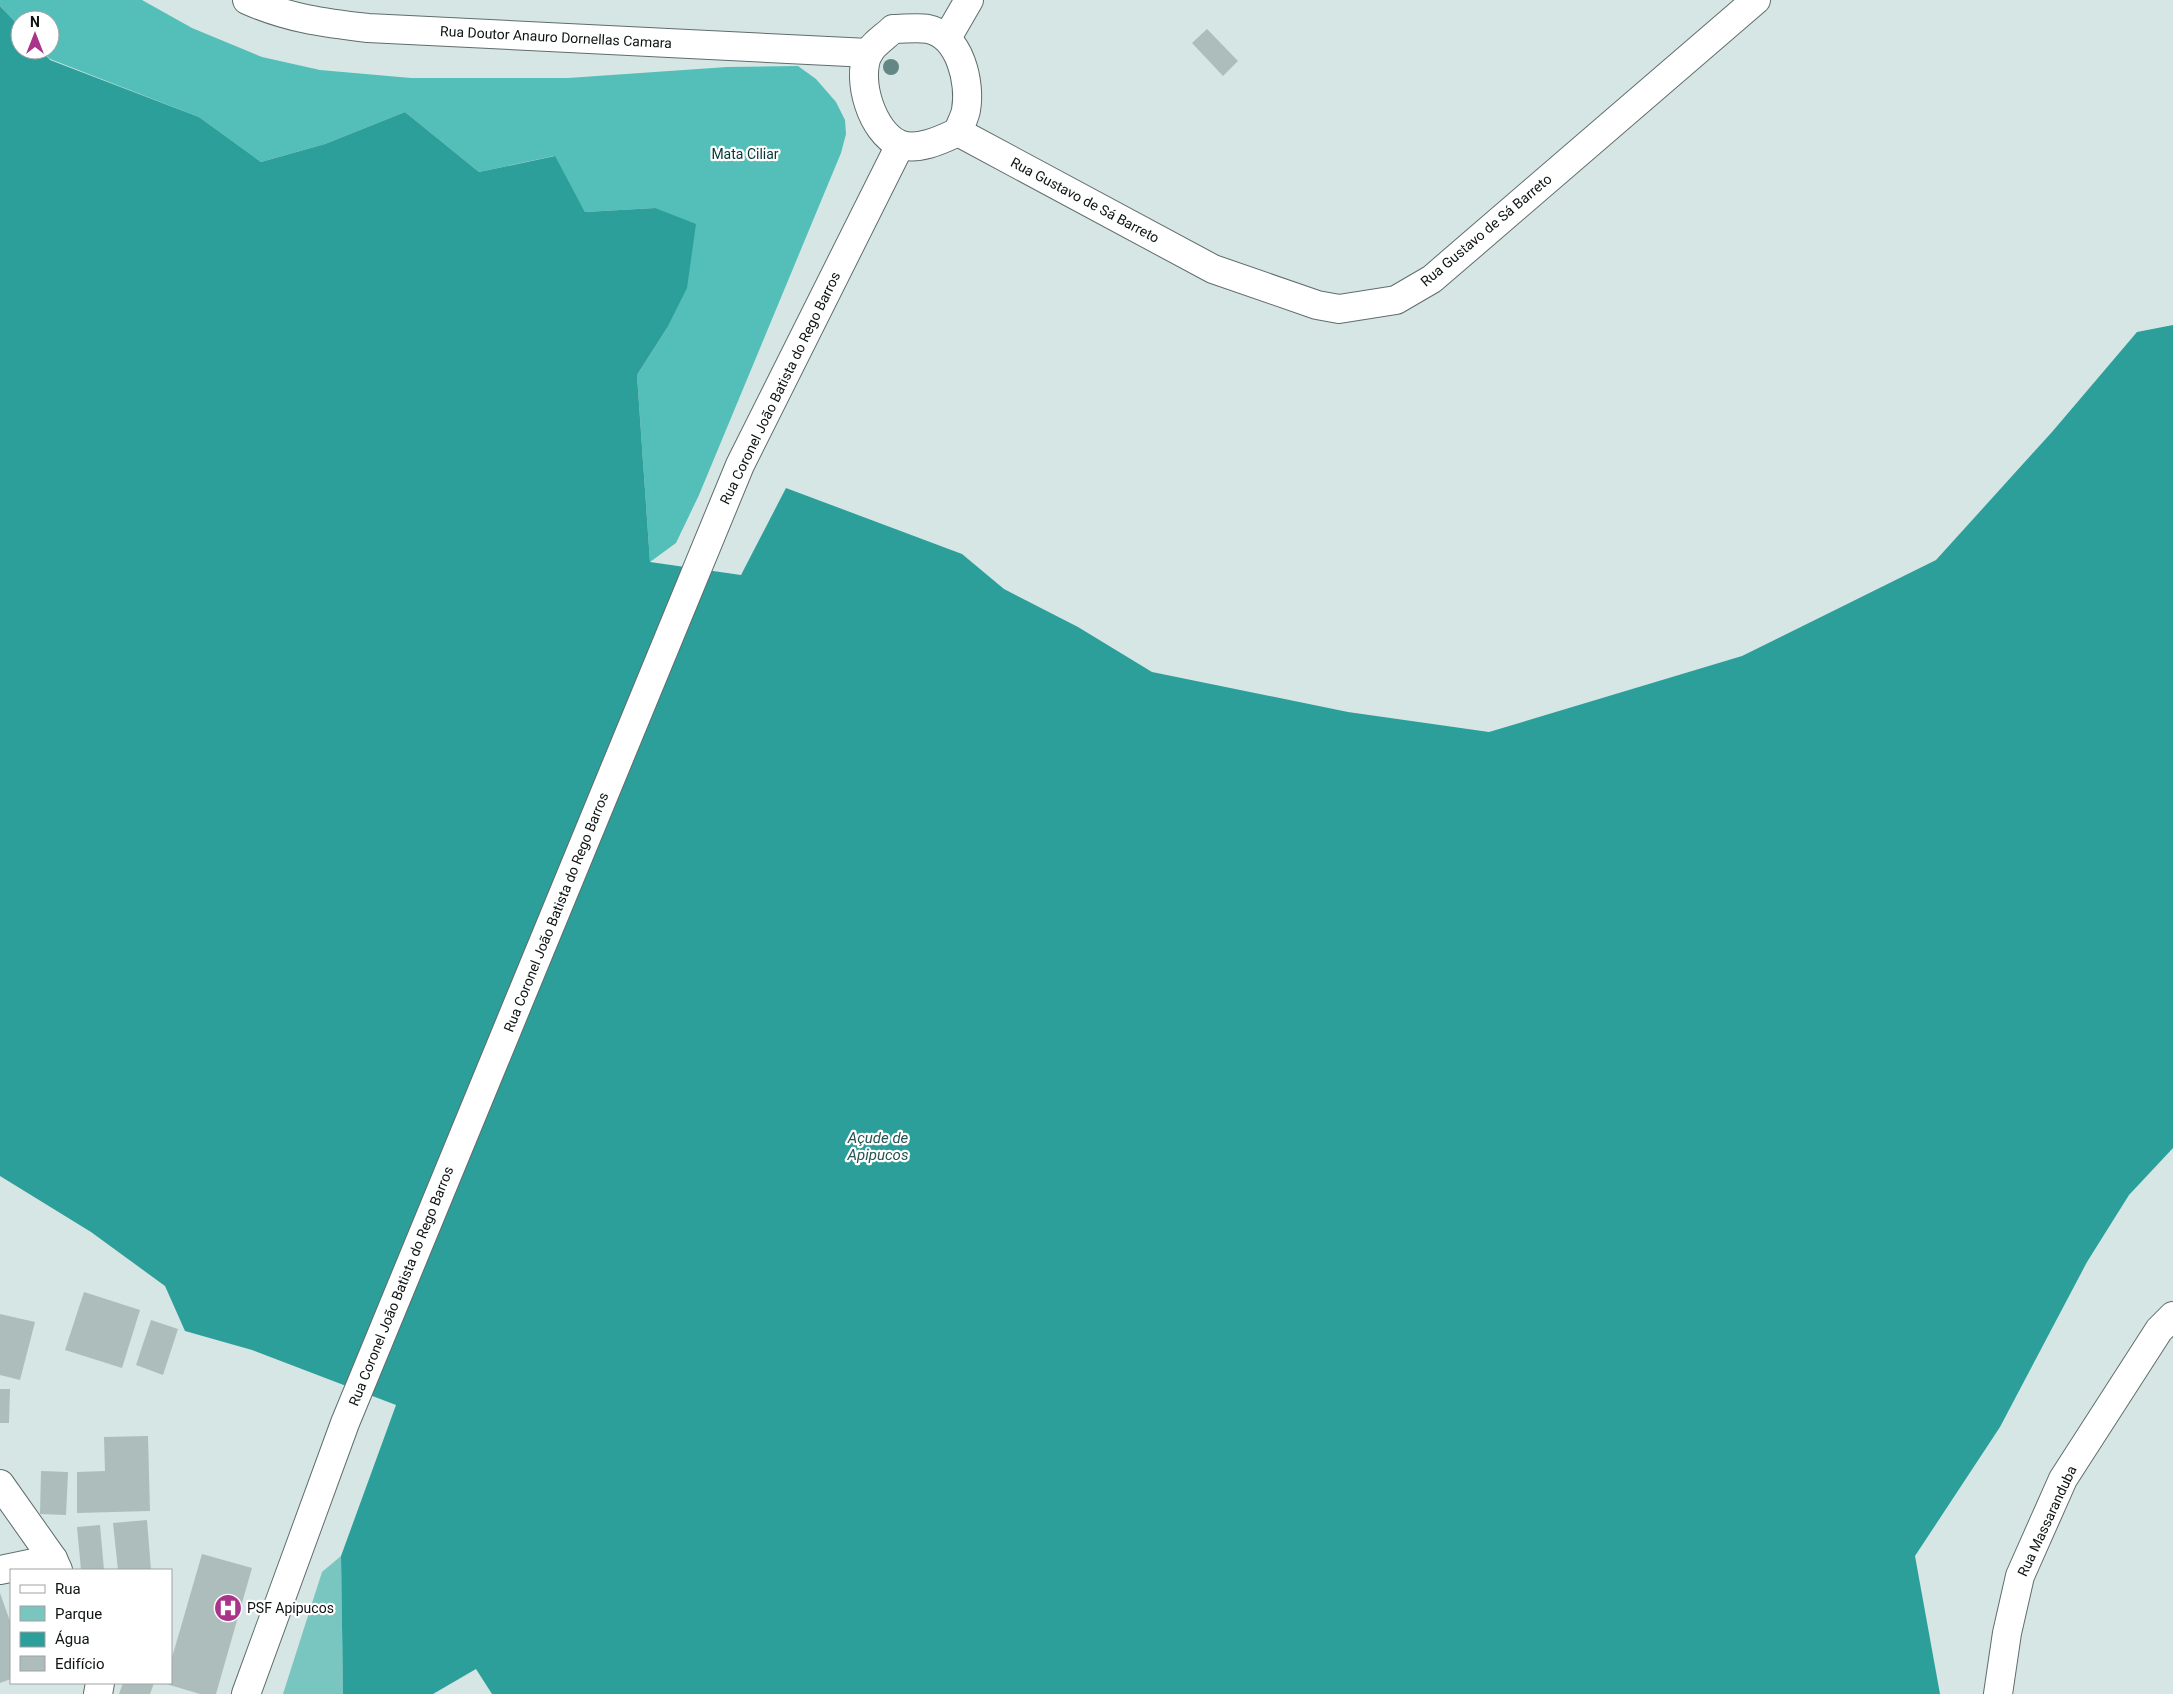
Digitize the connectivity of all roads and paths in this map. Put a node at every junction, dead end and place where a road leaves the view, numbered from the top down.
1 (247, 0) edge
2 (969, 0) edge
3 (1756, 0) edge
4 (947, 38) junction
5 (869, 53) junction
6 (958, 132) junction
7 (900, 145) junction
8 (2173, 1316) edge
9 (0, 1484) edge
10 (56, 1565) edge
11 (11, 1569) edge
12 (246, 1694) edge
13 (1998, 1694) edge

1 - 5 street, Rua Doutor Anauro Dornellas Camara
2 - 4 street
3 - 6 street, Rua Gustavo de Sá Barreto
4 - 5 street
4 - 6 street
5 - 7 street
6 - 7 street
7 - 12 street, Rua Coronel João Batista do Rego Barros
8 - 13 street, Rua Massaranduba
9 - 10 street
10 - 11 street

